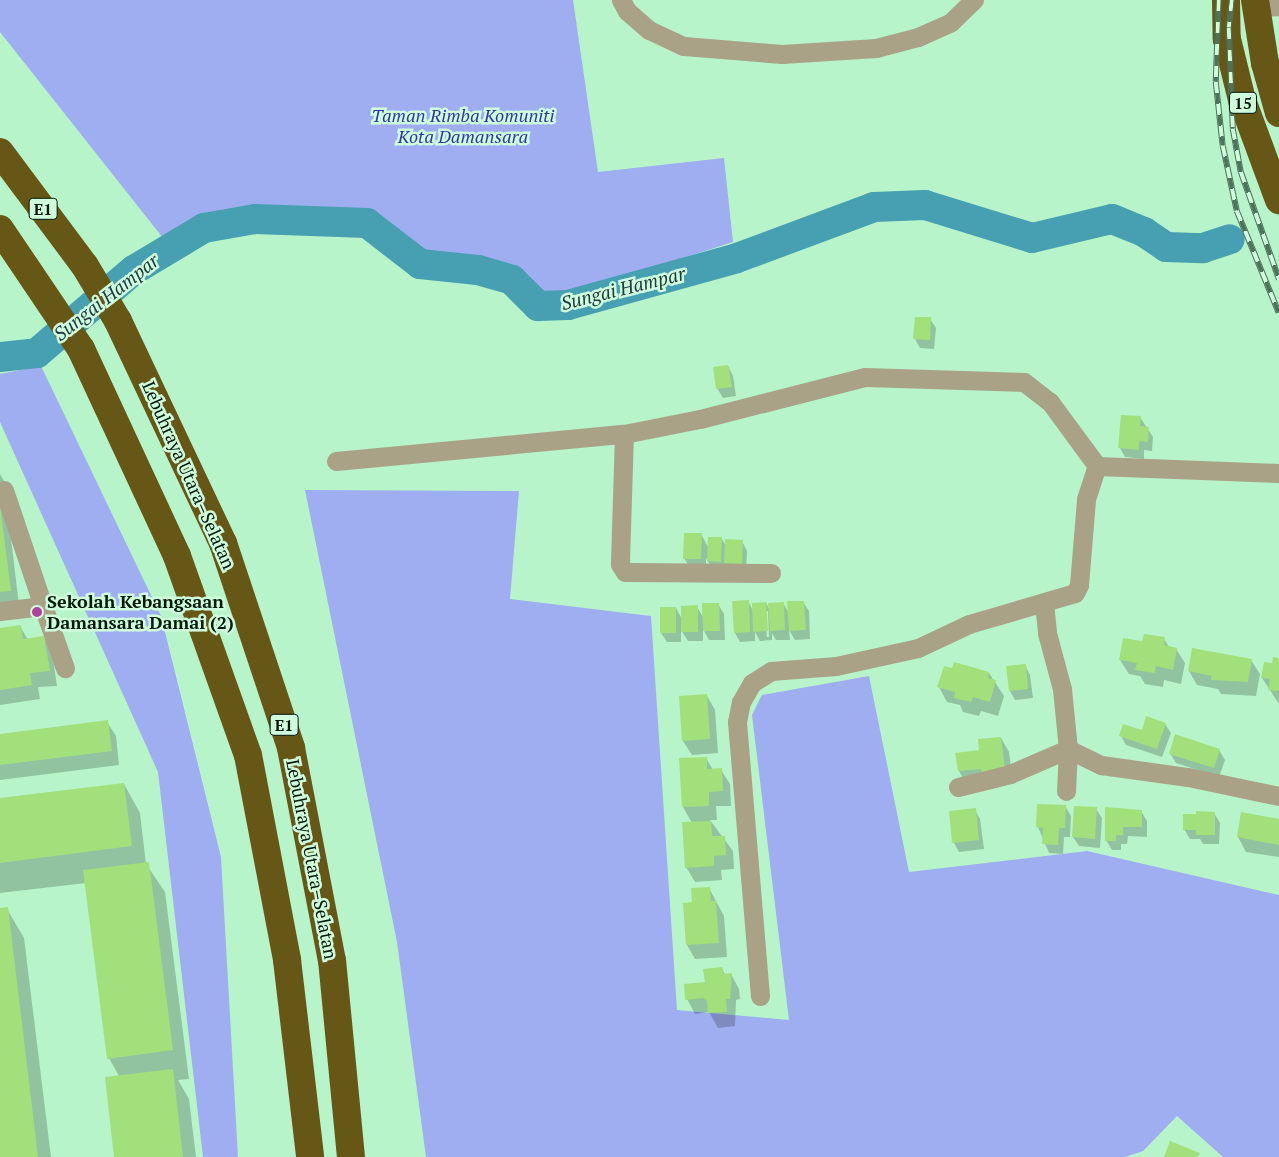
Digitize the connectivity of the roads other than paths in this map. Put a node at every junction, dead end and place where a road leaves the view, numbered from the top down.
1 (621, 0) edge
2 (974, 0) edge
3 (1226, 0) edge
4 (1263, 4) edge
5 (1279, 113) edge
6 (0, 152) edge
7 (1279, 200) edge
8 (0, 229) edge
9 (624, 434) junction
10 (336, 461) dead end
11 (1097, 466) junction
12 (1279, 473) edge
13 (4, 490) dead end
14 (771, 573) dead end
15 (1044, 603) junction
16 (43, 606) junction
17 (0, 611) edge
18 (65, 668) dead end
19 (1068, 749) junction
20 (958, 787) dead end
21 (1066, 791) dead end
22 (1279, 796) edge
23 (760, 996) dead end
24 (310, 1157) edge
25 (351, 1157) edge

1 - 2 street
3 - 7 highway, 15
4 - 5 highway, 15
6 - 25 highway, Lebuhraya Utara–Selatan / E1
8 - 24 highway, E1
9 - 10 street
9 - 11 street
9 - 14 street
11 - 12 street
11 - 15 street
13 - 16 street
15 - 19 street
15 - 23 street
16 - 17 street
16 - 18 street
19 - 20 street
19 - 21 street
19 - 22 street

